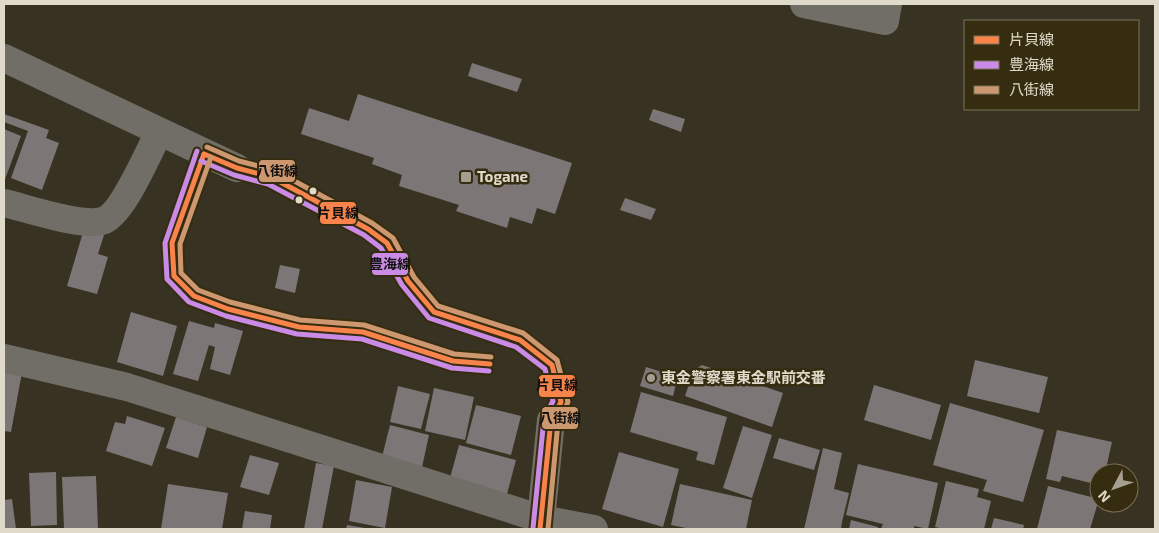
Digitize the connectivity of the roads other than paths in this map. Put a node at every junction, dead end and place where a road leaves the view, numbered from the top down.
1 (804, 4) edge
2 (888, 4) edge
3 (4, 58) edge
4 (159, 132) junction
5 (237, 168) dead end
6 (4, 203) edge
7 (4, 358) edge
8 (551, 420) dead end
9 (541, 524) edge
10 (594, 529) edge

1 - 2 street
3 - 4 street
4 - 5 street
4 - 6 street
7 - 9 street
8 - 9 main road
9 - 10 street

